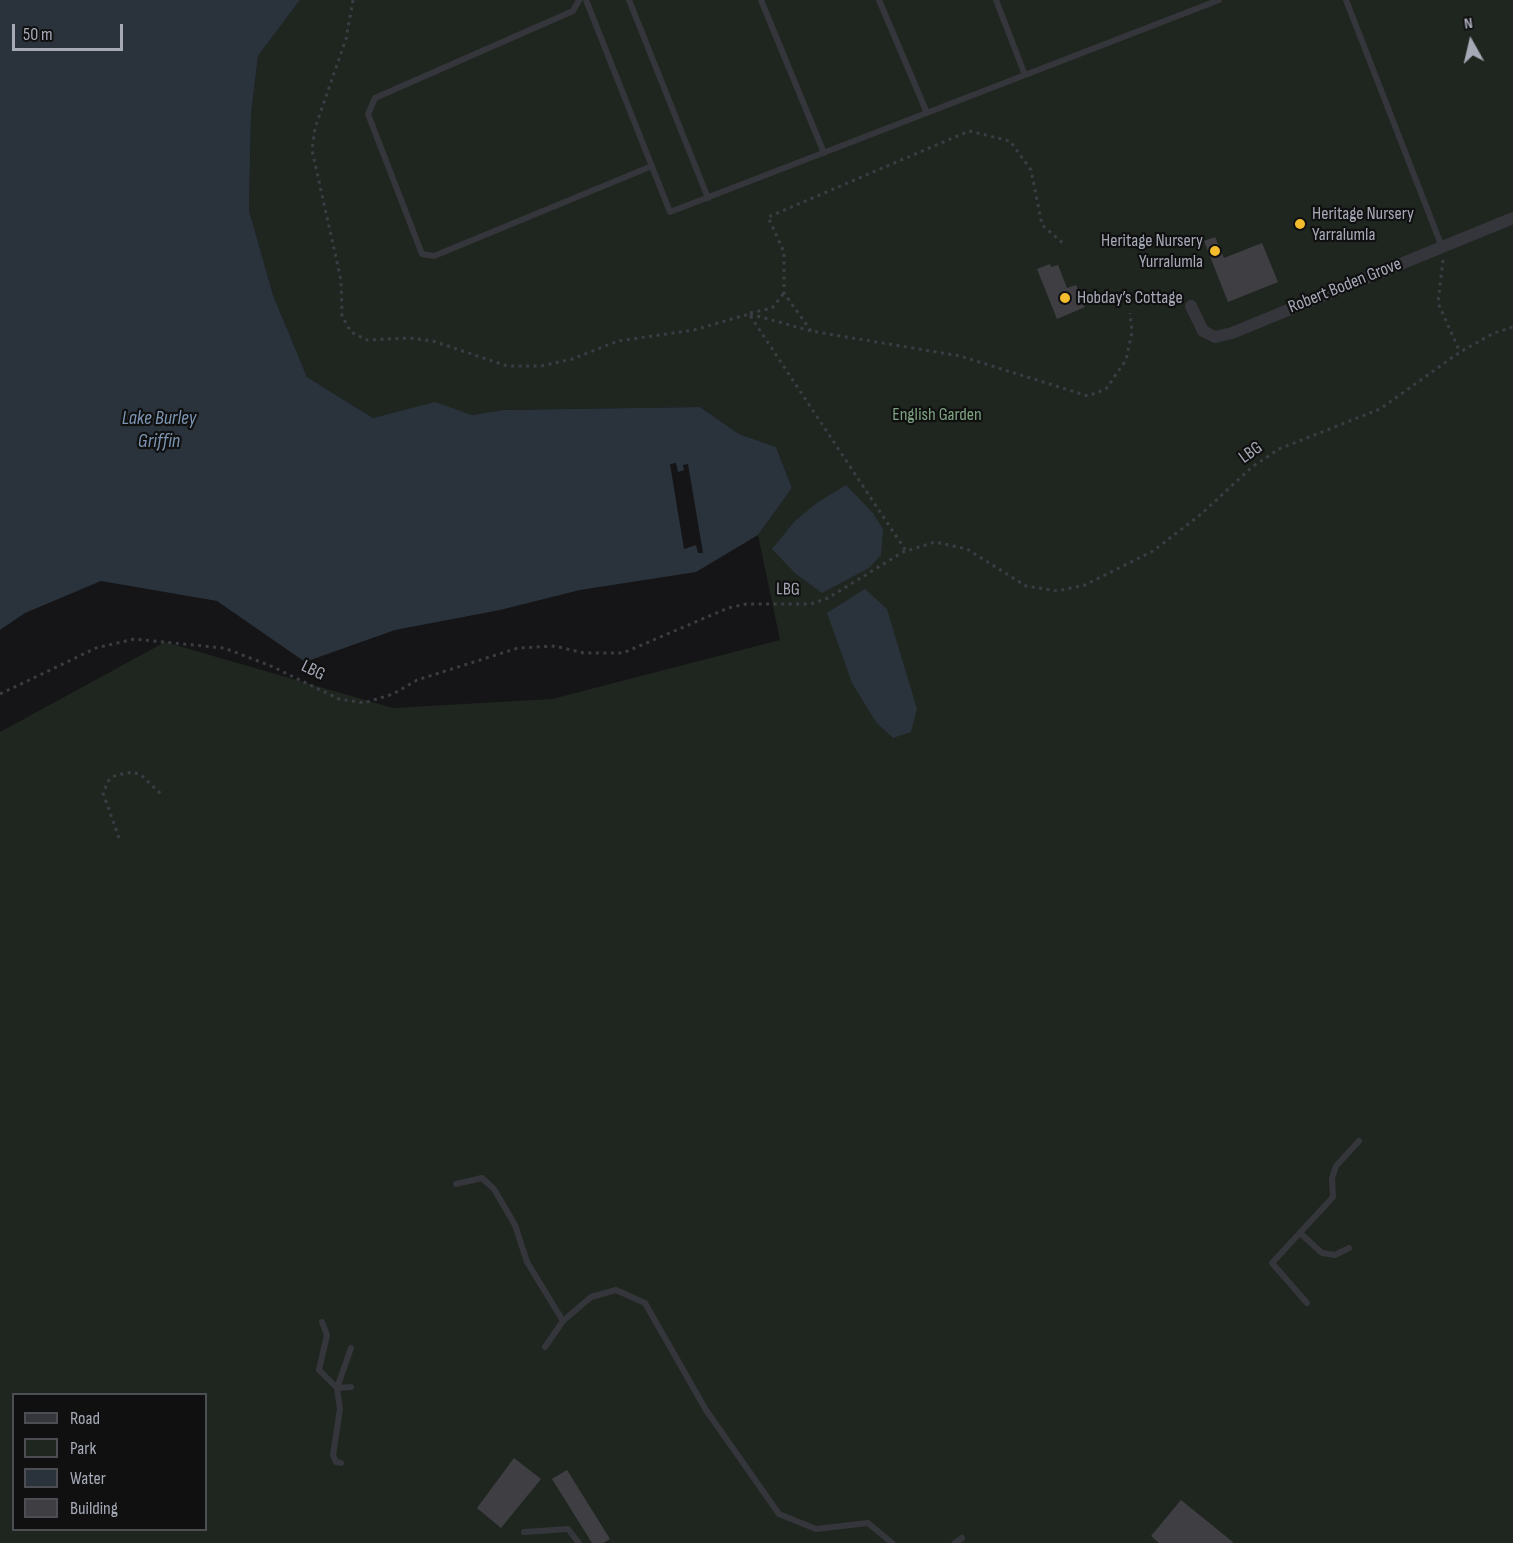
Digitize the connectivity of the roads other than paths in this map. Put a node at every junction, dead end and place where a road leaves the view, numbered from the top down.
1 (579, 0) edge
2 (586, 0) edge
3 (629, 0) edge
4 (761, 0) edge
5 (879, 0) edge
6 (996, 0) edge
7 (1219, 0) edge
8 (1346, 0) edge
9 (1025, 75) junction
10 (927, 113) junction
11 (824, 153) junction
12 (652, 166) junction
13 (708, 198) junction
14 (1513, 218) edge
15 (1442, 247) junction
16 (1191, 306) dead end
17 (1359, 1141) dead end
18 (456, 1184) dead end
19 (1300, 1233) junction
20 (1349, 1248) dead end
21 (1307, 1303) dead end
22 (563, 1321) junction
23 (322, 1322) dead end
24 (545, 1347) dead end
25 (351, 1348) dead end
26 (351, 1387) dead end
27 (337, 1388) junction
28 (341, 1463) dead end
29 (524, 1532) dead end
30 (962, 1539) dead end
31 (579, 1543) edge
32 (892, 1543) edge
33 (955, 1543) edge

1 - 12 lane
2 - 12 lane
3 - 13 lane
4 - 11 lane
5 - 10 lane
6 - 9 lane
7 - 9 lane
8 - 15 lane
9 - 10 lane
10 - 11 lane
11 - 13 lane
12 - 13 lane
14 - 15 street, Robert Boden Grove
15 - 16 street, Robert Boden Grove
17 - 19 lane
18 - 22 lane
19 - 20 lane
19 - 21 lane
22 - 24 lane
22 - 32 lane
23 - 27 lane
25 - 27 lane
26 - 27 lane
27 - 28 lane
29 - 31 lane
30 - 33 lane

